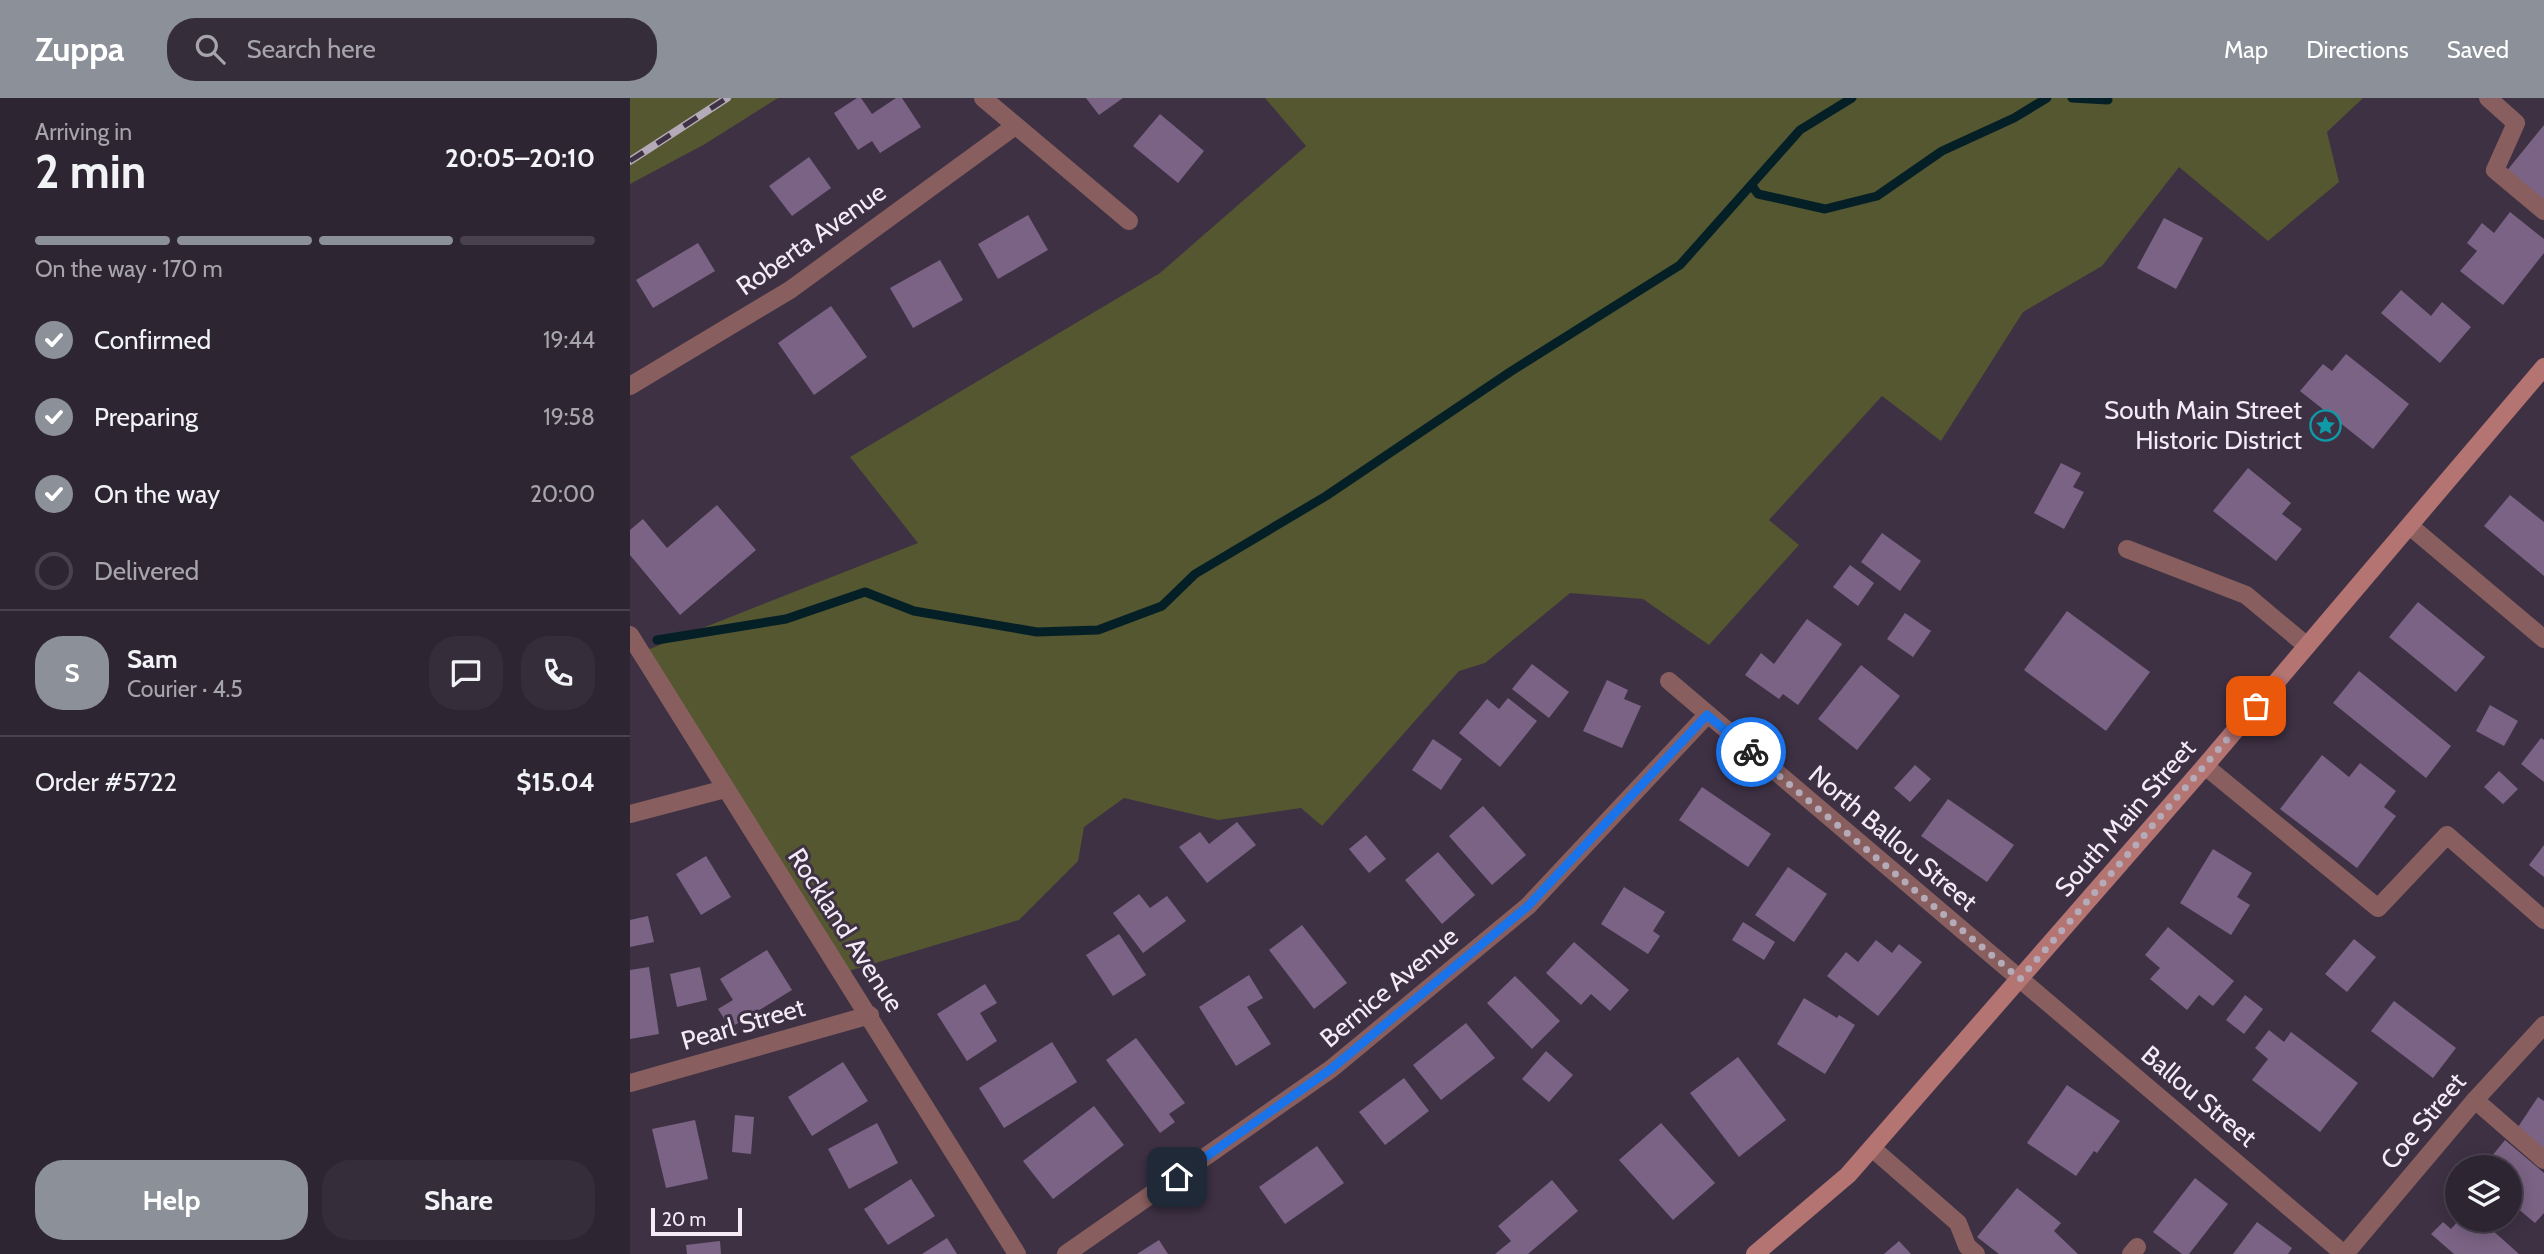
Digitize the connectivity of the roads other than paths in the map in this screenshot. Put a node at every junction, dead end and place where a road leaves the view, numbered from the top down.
1 (983, 98) edge
2 (2488, 98) edge
3 (1015, 126) junction
4 (2544, 211) edge
5 (1129, 221) dead end
6 (2544, 367) edge
7 (630, 386) edge
8 (2410, 527) junction
9 (2127, 549) dead end
10 (630, 635) edge
11 (2544, 639) edge
12 (2307, 646) junction
13 (1669, 681) dead end
14 (1707, 715) junction
15 (2205, 766) junction
16 (725, 789) junction
17 (630, 814) edge
18 (2544, 920) edge
19 (2020, 979) junction
20 (870, 1015) junction
21 (2544, 1025) edge
22 (630, 1083) edge
23 (2475, 1100) junction
24 (1872, 1148) junction
25 (2544, 1160) edge
26 (1017, 1254) edge
27 (1066, 1254) edge
28 (1755, 1254) edge
29 (1976, 1254) edge
30 (2345, 1254) edge

1 - 3 street
2 - 4 street
3 - 5 street
3 - 7 street, Roberta Avenue
6 - 8 main road, South Main Street
8 - 11 street
8 - 12 main road, South Main Street
9 - 12 street
10 - 16 street, Rockland Avenue
12 - 15 main road, South Main Street
13 - 14 street, North Ballou Street
14 - 19 street, North Ballou Street
14 - 27 street, Bernice Avenue
15 - 18 street
15 - 19 main road, South Main Street
16 - 17 street
16 - 20 street, Rockland Avenue
19 - 24 main road, South Main Street
19 - 30 street, Ballou Street
20 - 22 street, Pearl Street
20 - 26 street, Rockland Avenue
21 - 23 street, Coe Street
23 - 25 street
23 - 30 street, Coe Street
24 - 28 main road, South Main Street
24 - 29 street

